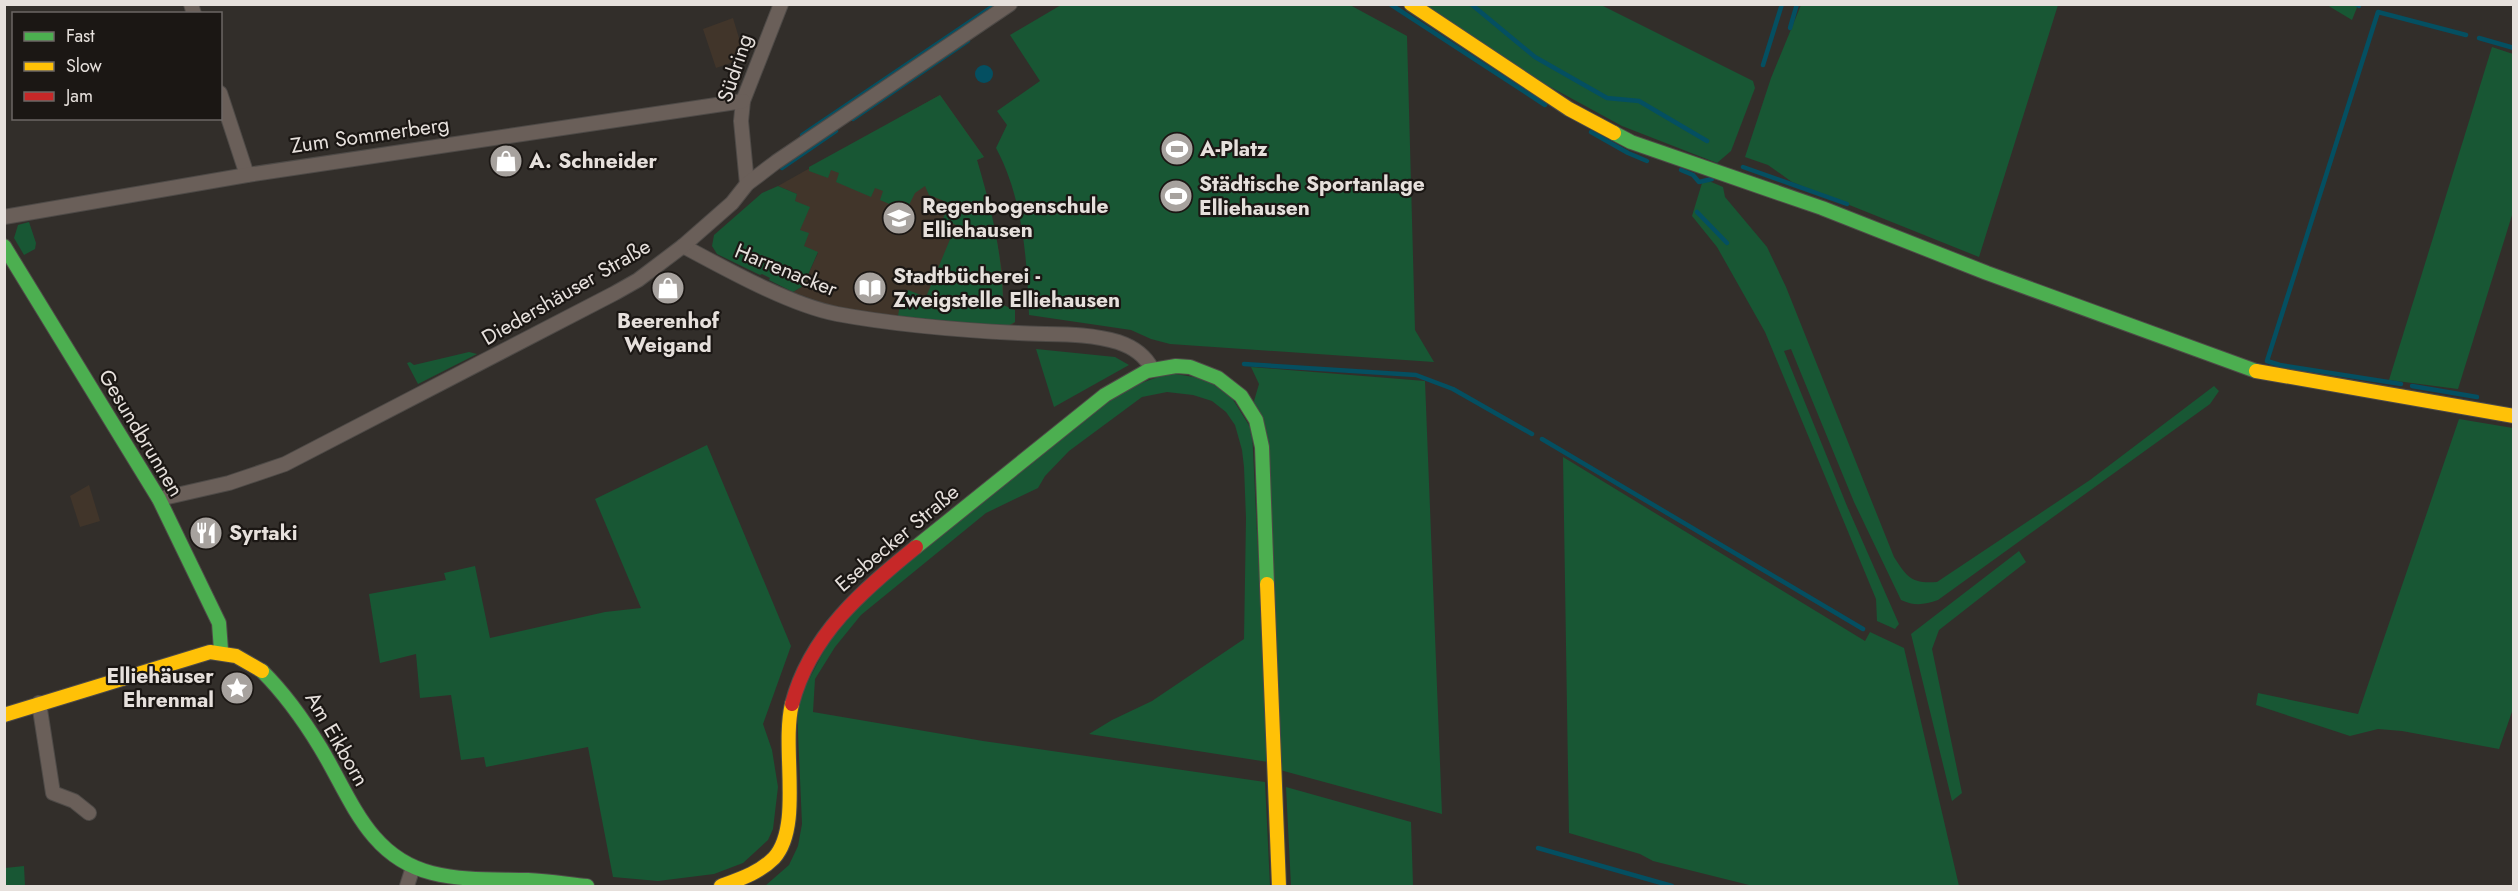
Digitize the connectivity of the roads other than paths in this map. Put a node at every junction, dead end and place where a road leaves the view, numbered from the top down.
1 (781, 4) edge
2 (1010, 4) edge
3 (1410, 4) edge
4 (222, 99) edge
5 (743, 101) junction
6 (247, 175) junction
7 (747, 184) junction
8 (4, 217) edge
9 (4, 246) edge
10 (683, 246) junction
11 (1152, 369) junction
12 (2514, 416) edge
13 (159, 499) junction
14 (221, 650) junction
15 (39, 703) junction
16 (4, 715) edge
17 (89, 813) dead end
18 (413, 867) junction
19 (407, 886) edge
20 (587, 886) edge
21 (722, 886) edge
22 (1279, 886) edge

1 - 5 street, Südring
2 - 7 street, Diedershäuser Straße
3 - 12 street
4 - 6 street
5 - 6 street, Zum Sommerberg
5 - 7 street, Südring
6 - 8 street, Zum Sommerberg
7 - 10 street, Diedershäuser Straße
9 - 13 street, Gesundbrunnen
10 - 11 street, Harrenacker
10 - 13 street, Diedershäuser Straße
11 - 21 street, Esebecker Straße
11 - 22 street, Esebecker Straße
13 - 14 street, Gesundbrunnen
14 - 15 street
14 - 18 street, Am Eikborn
15 - 16 street
15 - 17 street
18 - 19 street
18 - 20 street

